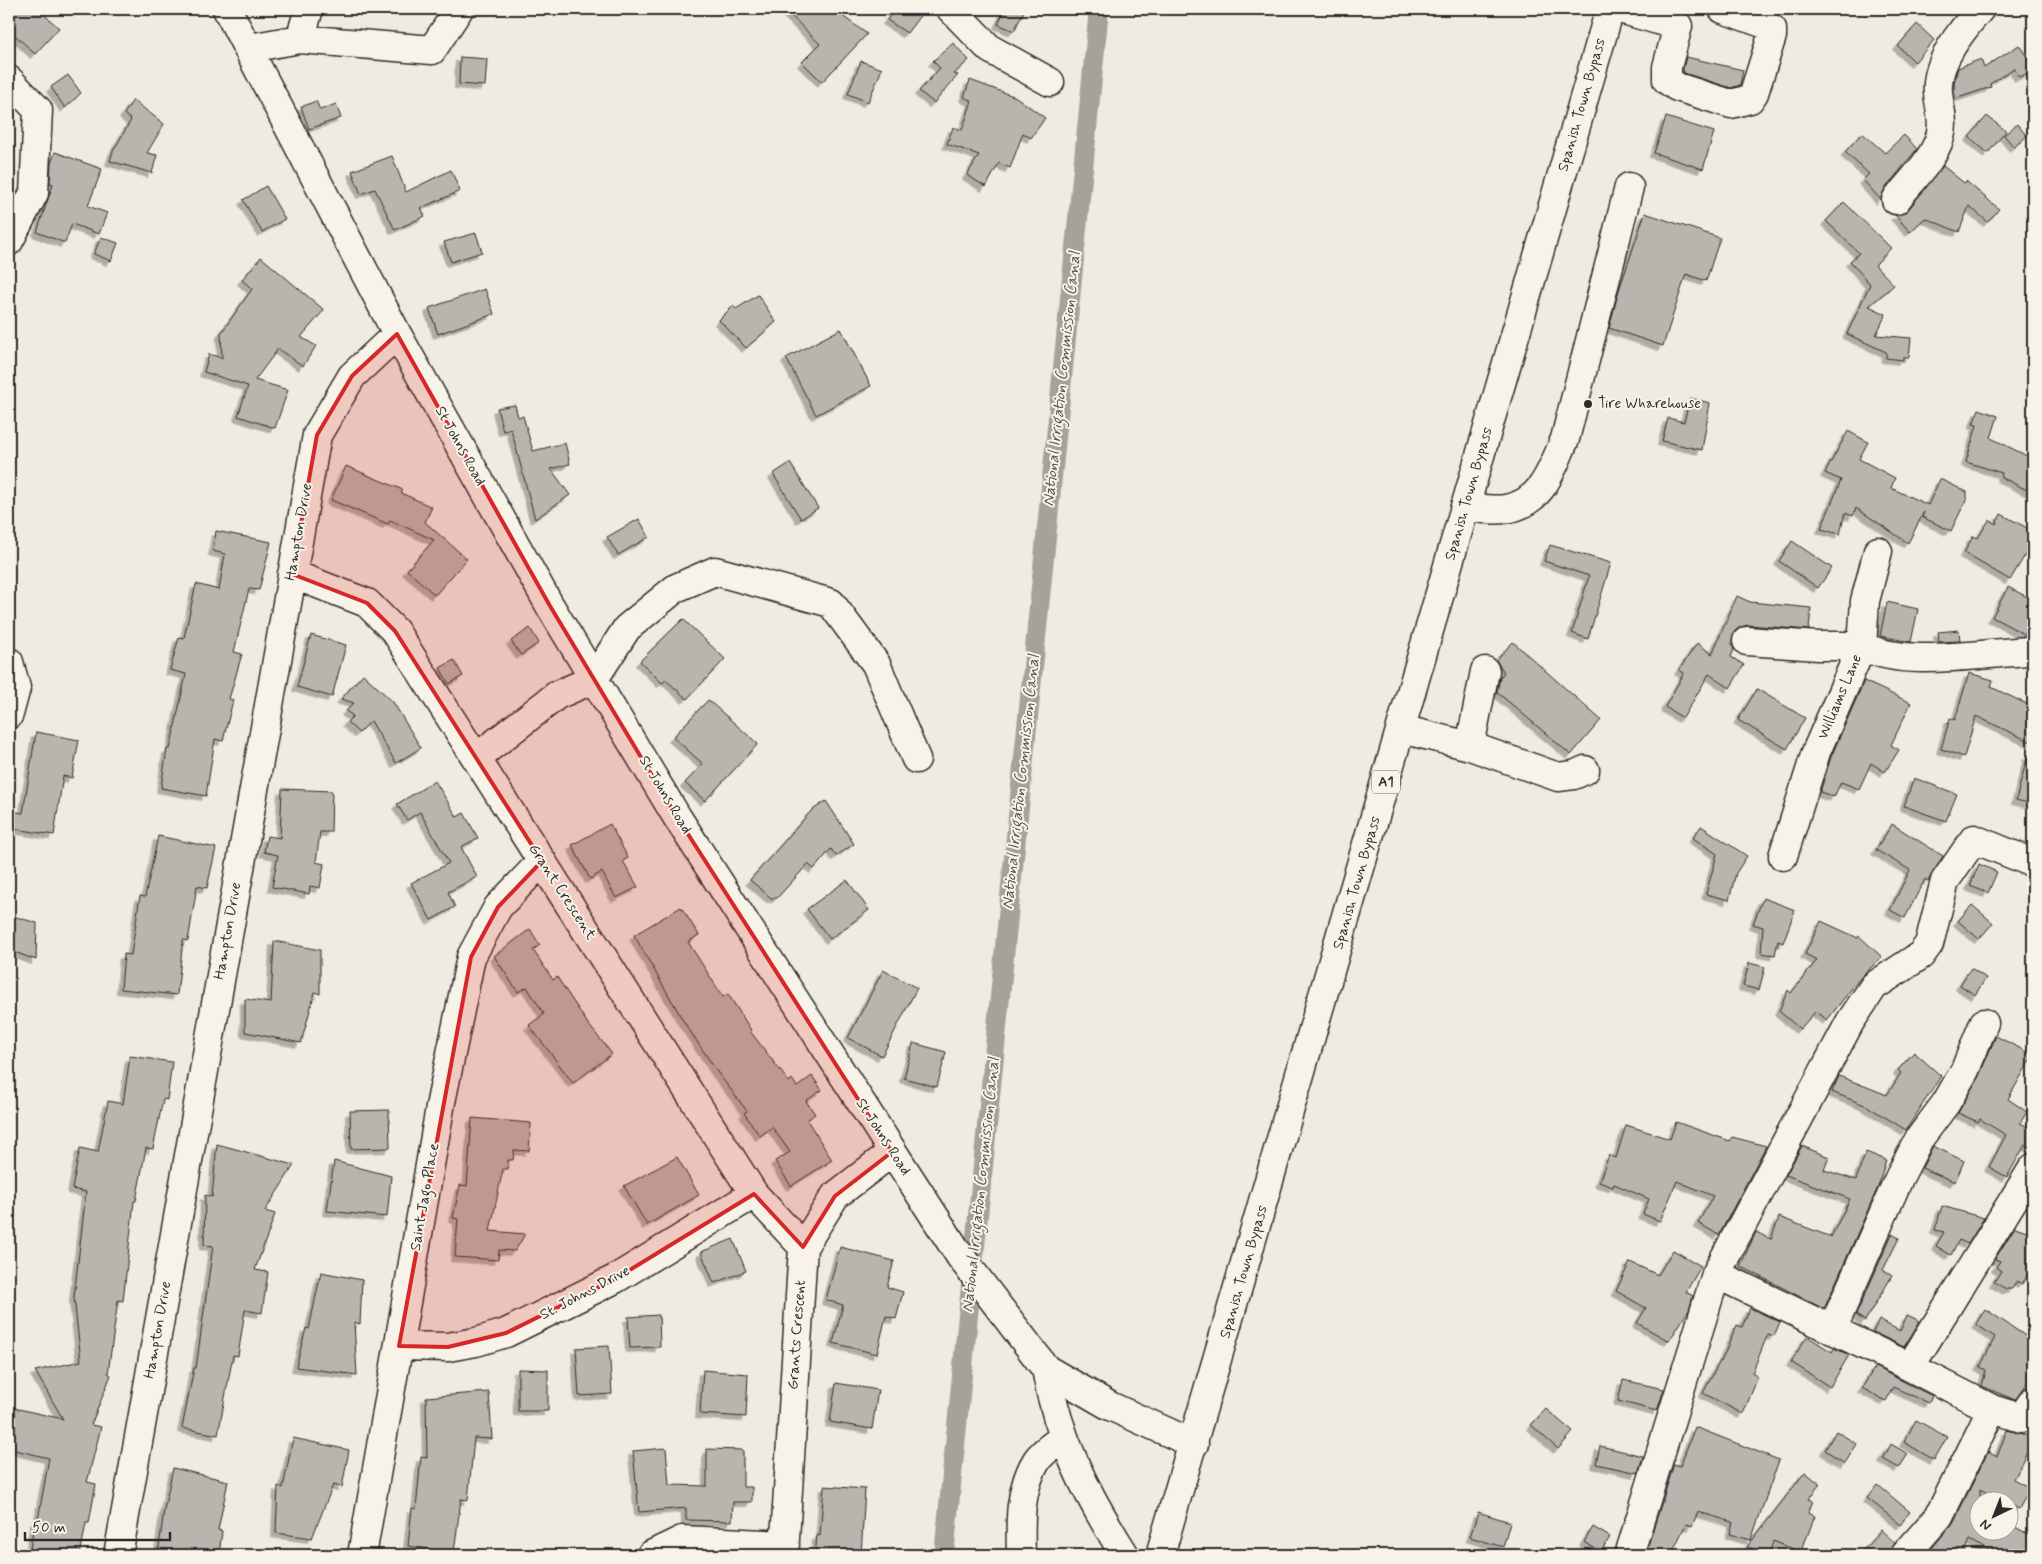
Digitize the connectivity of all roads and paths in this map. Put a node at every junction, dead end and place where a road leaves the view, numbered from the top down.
1 (227, 9) edge
2 (309, 9) edge
3 (459, 9) edge
4 (951, 9) edge
5 (1610, 9) edge
6 (1620, 9) edge
7 (1723, 9) edge
8 (1980, 9) edge
9 (1685, 17) edge
10 (300, 39) junction
11 (249, 48) junction
12 (9, 80) edge
13 (1050, 82) dead end
14 (1629, 187) dead end
15 (1896, 200) dead end
16 (9, 241) edge
17 (397, 334) junction
18 (1466, 507) junction
19 (1878, 551) dead end
20 (292, 574) junction
21 (1747, 641) dead end
22 (1862, 646) junction
23 (2033, 651) edge
24 (9, 662) edge
25 (1485, 671) dead end
26 (594, 679) junction
27 (9, 714) edge
28 (1401, 729) junction
29 (1470, 746) junction
30 (476, 758) junction
31 (916, 759) dead end
32 (1586, 770) dead end
33 (1783, 856) dead end
34 (542, 861) junction
35 (2033, 863) edge
36 (1984, 1023) dead end
37 (892, 1152) junction
38 (2033, 1168) edge
39 (754, 1194) junction
40 (803, 1247) junction
41 (1716, 1274) junction
42 (1832, 1330) junction
43 (399, 1346) junction
44 (1910, 1367) junction
45 (1046, 1369) junction
46 (1992, 1409) junction
47 (2029, 1414) edge
48 (1064, 1437) junction
49 (1194, 1444) junction
50 (784, 1550) edge
51 (118, 1555) edge
52 (362, 1555) edge
53 (650, 1555) edge
54 (1021, 1555) edge
55 (1125, 1555) edge
56 (1160, 1555) edge
57 (1629, 1555) edge
58 (1905, 1555) edge

1 - 11 street, St Johns Road
2 - 10 street
3 - 10 street
4 - 13 street
5 - 18 street, Spanish Town Bypass / A1
6 - 9 street
7 - 9 street
8 - 15 street
10 - 11 street
11 - 17 street, St Johns Road
12 - 16 street
14 - 18 street
17 - 20 street, Hampton Drive
17 - 26 street, St Johns Road
18 - 28 street, Spanish Town Bypass / A1
19 - 22 street
20 - 30 street, Grant Crescent
20 - 51 street, Hampton Drive
21 - 22 street
22 - 23 street, Williams Lane
22 - 33 street, Williams Lane
24 - 27 street
25 - 29 street
26 - 30 street
26 - 31 street
26 - 37 street, St Johns Road
28 - 29 street
28 - 49 street, Spanish Town Bypass / A1
29 - 32 street
30 - 34 street, Grant Crescent
34 - 39 street, Grant Crescent
34 - 43 street, Saint Jago Place
35 - 41 street
36 - 42 street
37 - 40 street, Grants Crescent
37 - 45 street, St Johns Road
38 - 44 street
39 - 40 street, Grant Crescent
39 - 43 street, St. Johns Drive
40 - 50 street, Grants Crescent
41 - 42 street
41 - 57 street
42 - 44 street
43 - 52 street, Saint Jago Place
44 - 46 street
45 - 48 street
45 - 49 street, St Johns Road
46 - 47 street
46 - 58 street
48 - 54 street
48 - 55 street
49 - 56 street, Spanish Town Bypass / A1
50 - 53 street

